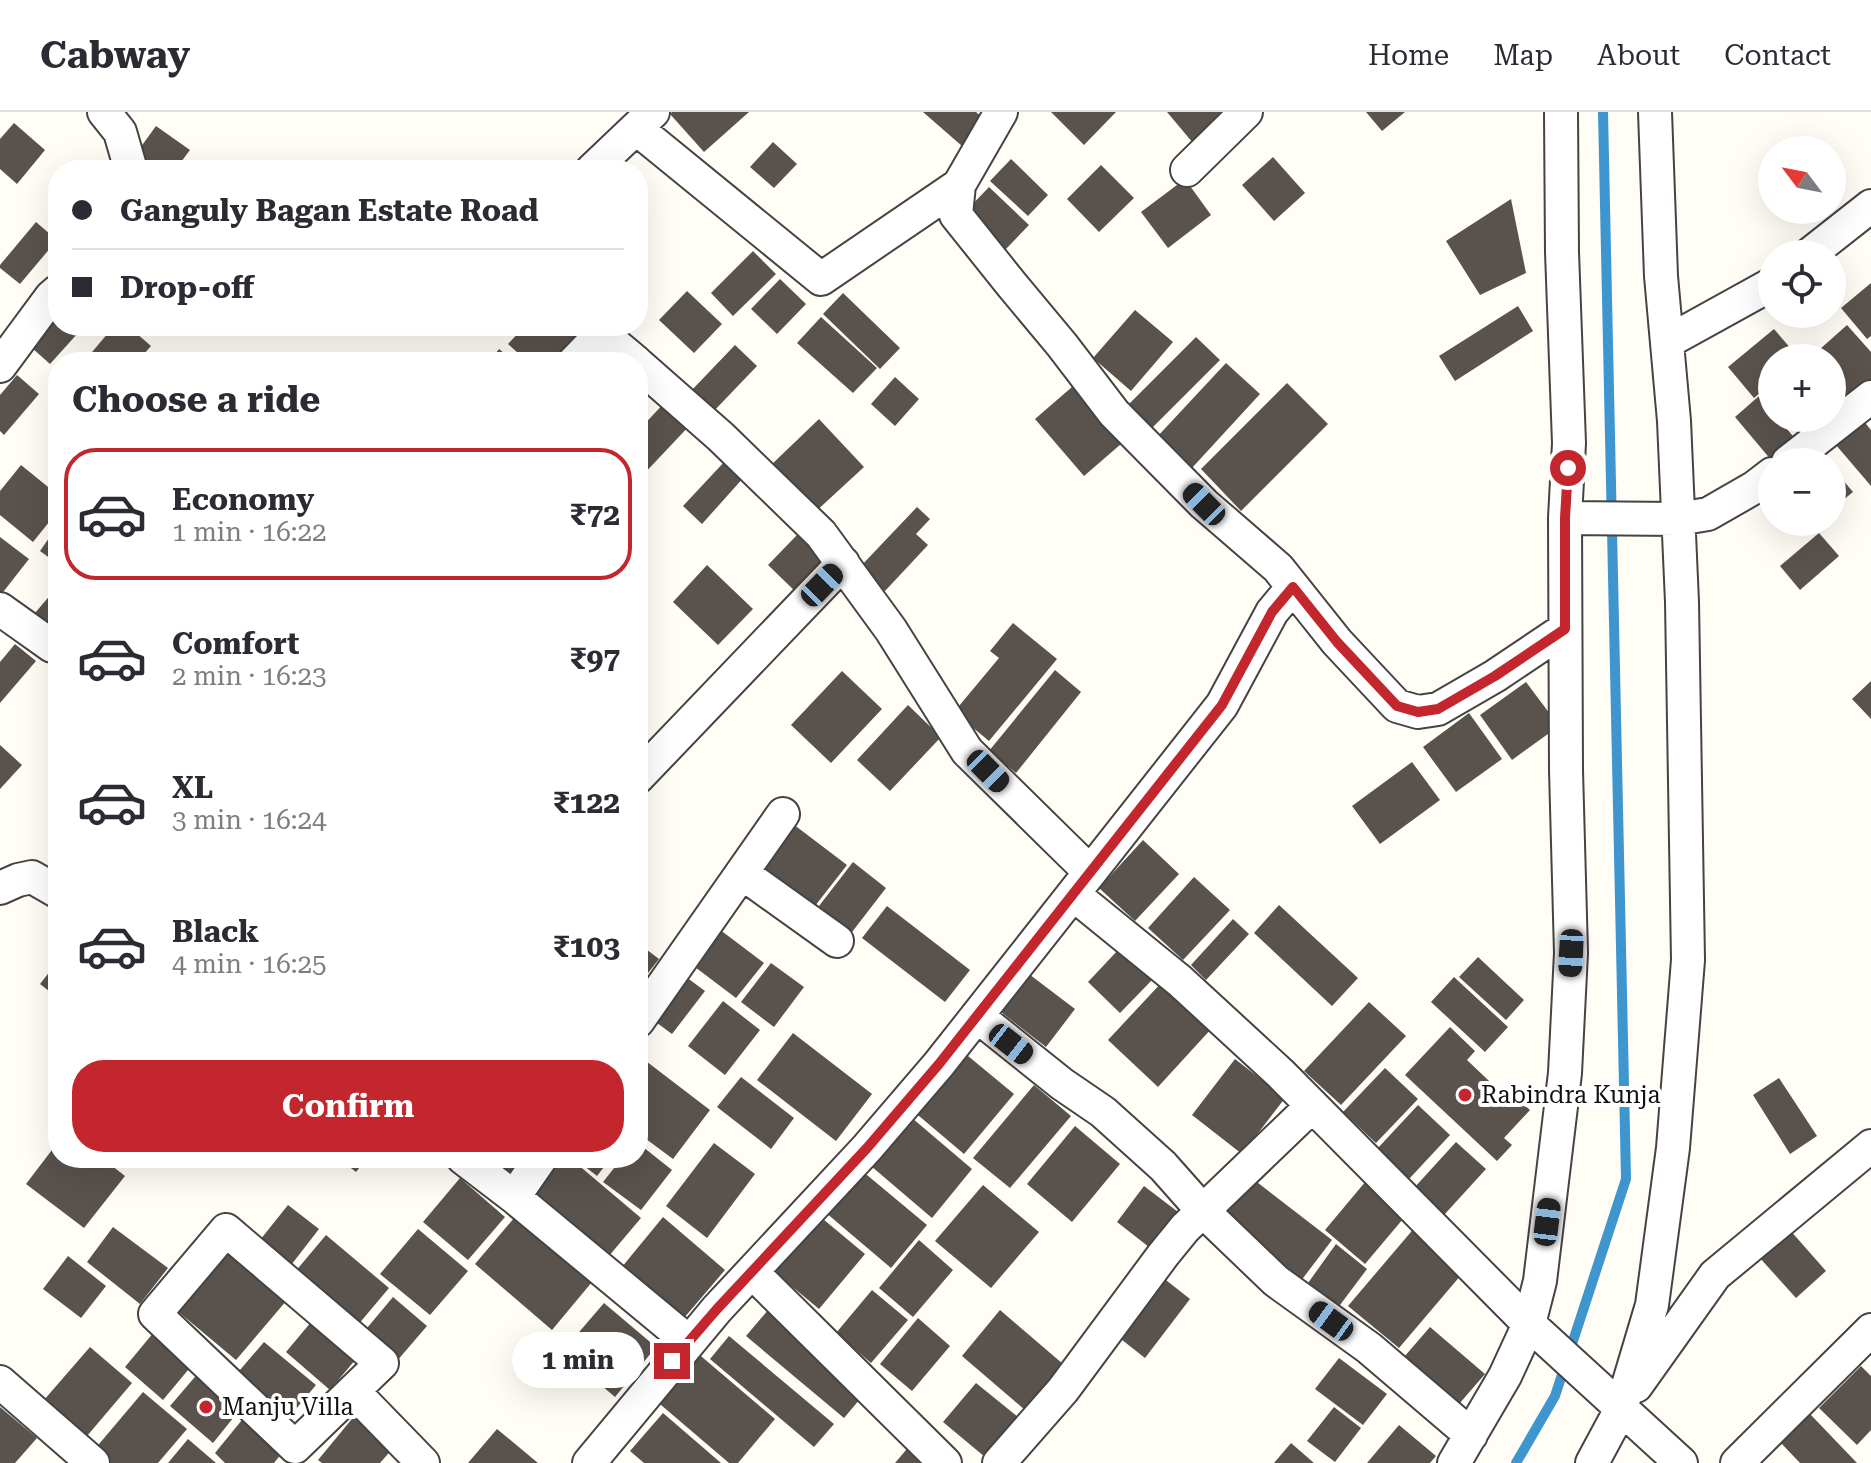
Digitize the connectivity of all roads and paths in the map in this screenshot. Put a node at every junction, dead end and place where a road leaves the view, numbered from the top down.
1 (104, 112) edge
2 (1001, 112) edge
3 (1246, 112) edge
4 (1561, 112) edge
5 (1655, 112) edge
6 (645, 121) edge
7 (128, 160) edge
8 (603, 160) edge
9 (1187, 170) dead end
10 (959, 185) junction
11 (1871, 206) edge
12 (1828, 240) edge
13 (1758, 292) edge
14 (48, 301) edge
15 (605, 336) edge
16 (1667, 342) junction
17 (624, 352) edge
18 (0, 366) edge
19 (648, 373) edge
20 (1871, 397) edge
21 (1806, 448) edge
22 (1758, 485) edge
23 (1574, 518) junction
24 (1678, 519) junction
25 (843, 563) junction
26 (1293, 587) junction
27 (0, 609) edge
28 (1565, 629) junction
29 (48, 643) edge
30 (648, 767) edge
31 (783, 814) dead end
32 (742, 873) junction
33 (1081, 883) junction
34 (48, 886) edge
35 (0, 888) edge
36 (837, 941) dead end
37 (648, 1007) edge
38 (977, 1016) junction
39 (1312, 1106) junction
40 (1871, 1146) edge
41 (476, 1168) edge
42 (534, 1168) edge
43 (514, 1197) junction
44 (1202, 1210) junction
45 (752, 1272) junction
46 (1529, 1324) junction
47 (1871, 1330) edge
48 (689, 1342) junction
49 (0, 1382) edge
50 (353, 1391) junction
51 (1612, 1402) junction
52 (1471, 1435) junction
53 (93, 1463) edge
54 (423, 1463) edge
55 (589, 1463) edge
56 (945, 1463) edge
57 (999, 1463) edge
58 (1454, 1463) edge
59 (1592, 1463) edge
60 (1681, 1463) edge
61 (1737, 1463) edge

1 - 7 street
2 - 10 street
3 - 9 street
4 - 23 street
5 - 16 street
6 - 8 street
6 - 10 street
10 - 26 street
11 - 12 street
13 - 16 street
14 - 18 street
15 - 17 street
16 - 24 street
19 - 25 street
20 - 21 street
22 - 24 street
23 - 24 street
23 - 28 street
24 - 51 street
25 - 30 street
25 - 33 street
26 - 28 street
26 - 33 street
27 - 29 street
28 - 46 street
31 - 32 street
32 - 36 street
32 - 37 street
33 - 38 street
33 - 39 street
34 - 35 street
38 - 44 street
38 - 45 street
39 - 44 street
39 - 46 street
40 - 51 street
41 - 43 street
42 - 43 street
43 - 48 street
44 - 52 street
44 - 57 street
45 - 48 street
45 - 56 street
46 - 51 street
46 - 52 street
47 - 61 street
48 - 55 street
49 - 53 street
50 - 50 street
50 - 54 street
51 - 59 street
51 - 60 street
52 - 58 street

